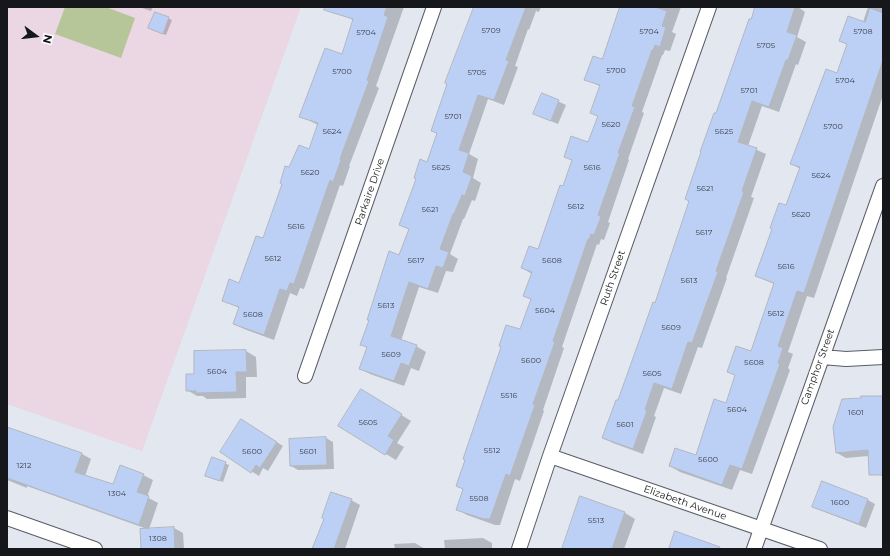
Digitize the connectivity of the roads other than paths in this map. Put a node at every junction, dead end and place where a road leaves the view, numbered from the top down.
1 (434, 7) edge
2 (709, 7) edge
3 (883, 186) edge
4 (822, 357) junction
5 (883, 357) edge
6 (305, 376) dead end
7 (550, 456) junction
8 (7, 518) edge
9 (760, 529) junction
10 (95, 549) edge
11 (518, 549) edge
12 (754, 549) edge
13 (820, 549) edge

1 - 6 street, Parkaire Drive
2 - 7 street, Ruth Street
3 - 4 street, Camphor Street
4 - 5 street
4 - 9 street, Camphor Street
7 - 9 street, Elizabeth Avenue
7 - 11 street, Ruth Street
8 - 10 street
9 - 12 street, Camphor Street
9 - 13 street, Elizabeth Avenue

